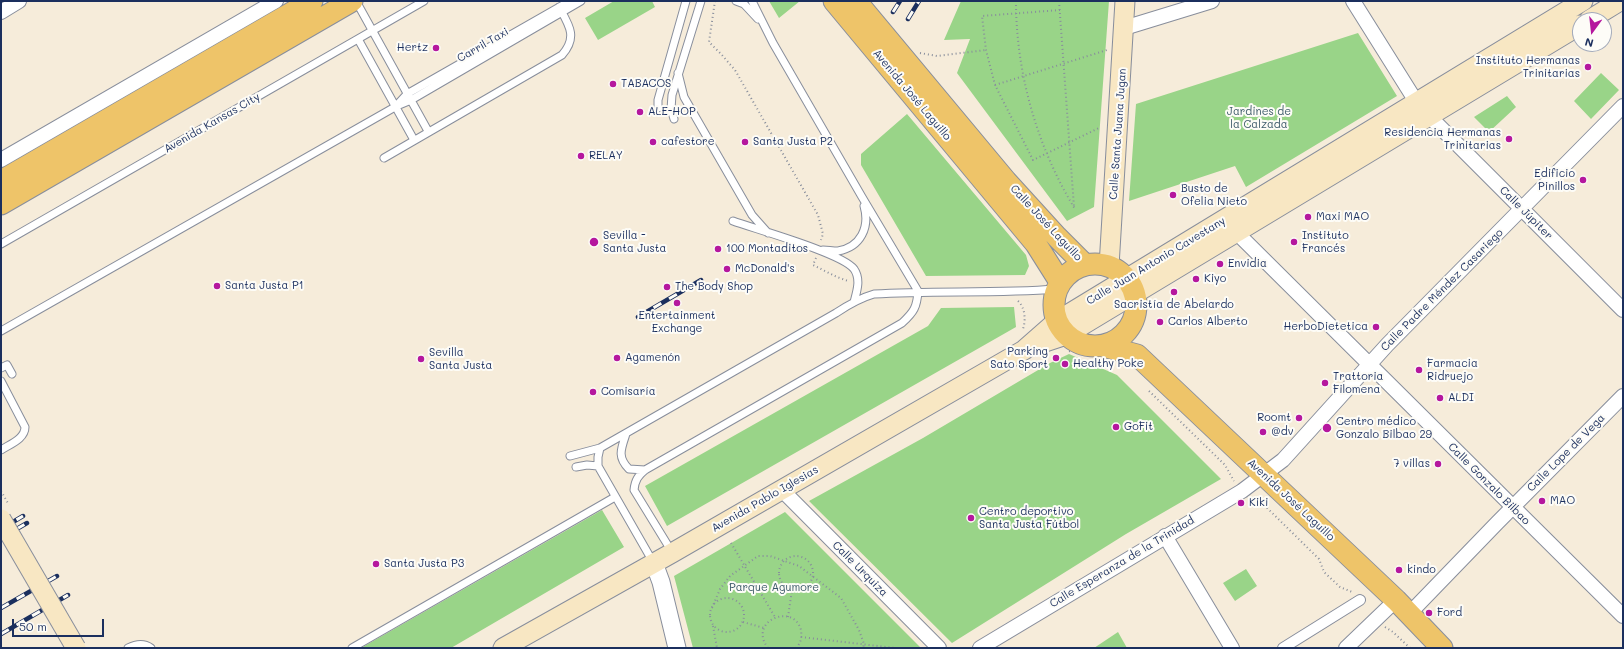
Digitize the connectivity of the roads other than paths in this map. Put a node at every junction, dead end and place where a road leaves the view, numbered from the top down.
1 (19, 1) edge
2 (276, 1) edge
3 (312, 1) edge
4 (352, 1) edge
5 (356, 1) edge
6 (424, 1) edge
7 (570, 1) edge
8 (581, 1) edge
9 (686, 1) edge
10 (736, 1) edge
11 (752, 1) edge
12 (834, 1) edge
13 (856, 1) edge
14 (1125, 1) edge
15 (1212, 1) edge
16 (1353, 1) edge
17 (1583, 1) edge
18 (1620, 1) edge
19 (703, 2) edge
20 (260, 5) edge
21 (560, 10) junction
22 (1, 12) edge
23 (1602, 12) edge
24 (763, 25) junction
25 (1124, 28) junction
26 (1572, 29) edge
27 (372, 30) junction
28 (358, 39) junction
29 (678, 74) junction
30 (409, 97) junction
31 (395, 106) junction
32 (1623, 106) edge
33 (658, 108) dead end
34 (1423, 109) junction
35 (674, 119) dead end
36 (428, 131) junction
37 (414, 140) junction
38 (384, 158) dead end
39 (1, 160) edge
40 (1, 181) edge
41 (998, 185) junction
42 (862, 197) junction
43 (1, 204) edge
44 (1522, 208) junction
45 (733, 221) dead end
46 (1236, 232) junction
47 (768, 233) junction
48 (1, 244) edge
49 (818, 250) junction
50 (1085, 265) junction
51 (1109, 266) junction
52 (1058, 286) junction
53 (1131, 286) junction
54 (918, 291) junction
55 (854, 302) junction
56 (1623, 310) edge
57 (1132, 324) junction
58 (1061, 328) junction
59 (1, 331) edge
60 (1103, 346) junction
61 (1026, 349) joint
62 (1137, 355) junction
63 (1370, 365) junction
64 (1, 368) edge
65 (12, 374) dead end
66 (1, 381) edge
67 (1623, 396) edge
68 (626, 434) junction
69 (600, 448) junction
70 (1, 450) edge
71 (570, 456) dead end
72 (598, 466) junction
73 (576, 467) dead end
74 (645, 470) junction
75 (1263, 475) junction
76 (782, 490) junction
77 (615, 497) junction
78 (1512, 508) junction
79 (1, 519) edge
80 (1165, 536) junction
81 (672, 553) junction
82 (654, 563) junction
83 (1360, 600) dead end
84 (1403, 607) junction
85 (1623, 616) edge
86 (76, 648) edge
87 (128, 648) edge
88 (151, 648) edge
89 (352, 648) edge
90 (503, 648) edge
91 (677, 648) edge
92 (938, 648) edge
93 (980, 648) edge
94 (1232, 648) edge
95 (1283, 648) edge
96 (1346, 648) edge
97 (1442, 648) edge

1 - 22 street
2 - 20 street
3 - 40 main road
4 - 43 main road
5 - 27 lane
6 - 27 lane, Avenida Kansas City
7 - 21 lane
8 - 21 lane
9 - 33 lane
10 - 24 lane
11 - 24 lane
12 - 41 main road, Avenida José Laguillo
13 - 41 main road, Avenida José Laguillo
14 - 25 main road, Calle Santa Juana Jugan
15 - 25 street
16 - 34 street, Calle Júpiter
17 - 34 main road, Calle Juan Antonio Cavestany
18 - 23 main road
19 - 29 lane
20 - 39 street
21 - 30 lane
21 - 36 lane
24 - 42 lane
25 - 51 main road, Calle Santa Juana Jugan
26 - 34 main road, Calle Juan Antonio Cavestany
27 - 28 lane, Avenida Kansas City
27 - 30 lane
28 - 31 lane
28 - 48 lane, Avenida Kansas City
29 - 35 lane
29 - 47 lane
30 - 31 lane
30 - 36 lane
31 - 37 lane
31 - 59 lane
32 - 44 street, Calle Padre Méndez Casariego
34 - 44 street, Calle Júpiter
34 - 46 main road, Calle Juan Antonio Cavestany
34 - 53 main road, Calle Juan Antonio Cavestany
36 - 37 lane
37 - 38 lane
41 - 50 main road, Calle José Laguillo
41 - 52 main road, Calle José Laguillo
42 - 49 lane
42 - 54 lane
44 - 56 street, Calle Júpiter
44 - 63 street, Calle Padre Méndez Casariego
45 - 47 lane
46 - 53 main road, Calle Juan Antonio Cavestany
46 - 63 street, Calle Gonzalo Bilbao
47 - 49 lane
49 - 55 lane
50 - 51 main road
50 - 52 main road
51 - 53 main road
52 - 54 lane
52 - 58 main road
53 - 57 main road
53 - 58 main road, Calle Juan Antonio Cavestany
54 - 55 lane
54 - 74 lane
55 - 68 lane
57 - 60 main road
57 - 62 main road
58 - 60 main road
58 - 61 main road, Calle Juan Antonio Cavestany
60 - 62 main road
61 - 76 main road, Avenida Pablo Iglesias
62 - 75 main road, Avenida José Laguillo
63 - 75 street, Calle Padre Méndez Casariego
63 - 78 street, Calle Gonzalo Bilbao
64 - 65 lane
66 - 70 lane
67 - 78 street, Calle Lope de Vega
68 - 69 lane
68 - 74 lane
69 - 71 lane
69 - 72 lane
72 - 73 lane
72 - 77 lane
74 - 81 lane
75 - 80 street, Calle Esperanza de la Trinidad
75 - 84 main road, Avenida José Laguillo
76 - 81 main road, Avenida Pablo Iglesias
76 - 92 street, Calle Urquiza
77 - 82 lane
77 - 89 lane
78 - 84 street, Calle Lope de Vega
78 - 85 street, Calle Gonzalo Bilbao
79 - 86 main road, bridge
80 - 93 street, Calle Esperanza de la Trinidad
80 - 94 street
81 - 82 main road, Avenida Pablo Iglesias
82 - 90 main road, Avenida Pablo Iglesias
82 - 91 street
83 - 95 street
84 - 96 street, Calle Lope de Vega
84 - 97 main road, Avenida José Laguillo
87 - 88 lane

